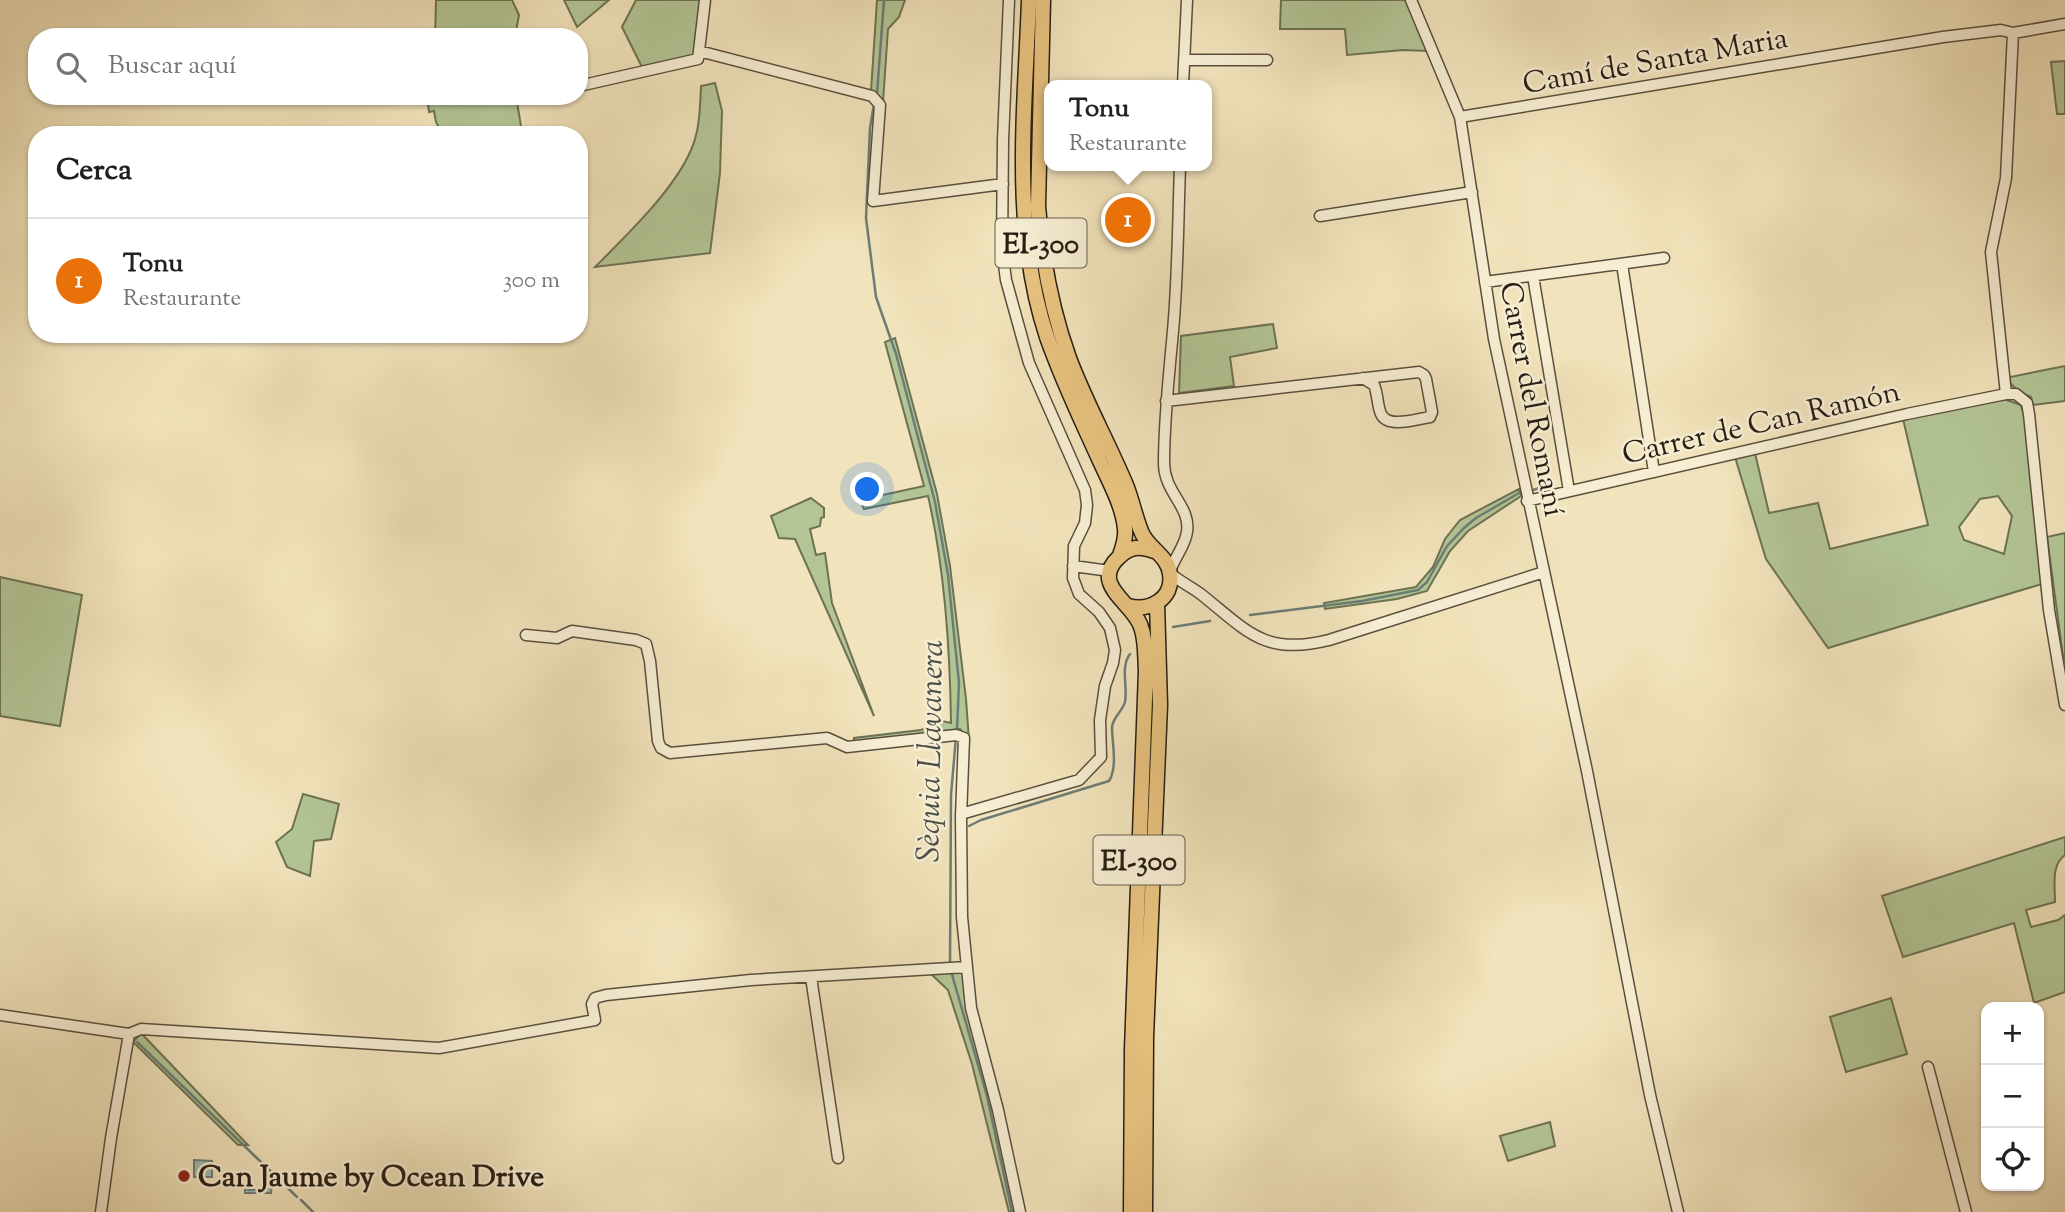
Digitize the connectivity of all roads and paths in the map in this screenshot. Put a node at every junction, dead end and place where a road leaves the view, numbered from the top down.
1 (705, 0) edge
2 (1009, 0) edge
3 (1029, 0) edge
4 (1043, 0) edge
5 (1187, 0) edge
6 (1411, 0) edge
7 (2065, 23) edge
8 (2013, 33) junction
9 (699, 51) junction
10 (1184, 60) junction
11 (1267, 60) dead end
12 (1183, 80) edge
13 (588, 84) edge
14 (1460, 117) junction
15 (1180, 171) edge
16 (1003, 184) junction
17 (1472, 192) junction
18 (1320, 216) dead end
19 (1664, 258) dead end
20 (1622, 264) junction
21 (1533, 276) junction
22 (1486, 282) junction
23 (1363, 378) junction
24 (2006, 394) junction
25 (1166, 401) junction
26 (1654, 472) junction
27 (1569, 491) junction
28 (1527, 501) junction
29 (1180, 549) junction
30 (1157, 552) junction
31 (1120, 555) junction
32 (1073, 566) junction
33 (1110, 571) junction
34 (1170, 572) junction
35 (1544, 572) junction
36 (1193, 589) junction
37 (1162, 598) junction
38 (1128, 606) junction
39 (526, 635) dead end
40 (2065, 705) edge
41 (961, 814) junction
42 (967, 967) junction
43 (811, 977) junction
44 (0, 1015) edge
45 (129, 1034) junction
46 (1928, 1067) dead end
47 (838, 1158) dead end
48 (101, 1212) edge
49 (1020, 1212) edge
50 (1130, 1212) edge
51 (1145, 1212) edge
52 (1678, 1212) edge
53 (1966, 1212) edge

1 - 9 street
2 - 16 street
3 - 31 main road, EI-300
4 - 30 main road, EI-300
5 - 10 street
6 - 14 street, Carrer del Romaní
7 - 8 street, Camí de Santa Maria
8 - 14 street, Camí de Santa Maria
8 - 24 street
9 - 13 street
9 - 16 street
10 - 11 street
10 - 12 street
14 - 17 street, Carrer del Romaní
15 - 25 street
16 - 32 street
17 - 18 street
17 - 22 street, Carrer del Romaní
19 - 20 street
20 - 21 street
20 - 26 street
21 - 22 street
21 - 27 street
22 - 28 street, Carrer del Romaní
23 - 23 street
23 - 25 street
24 - 26 street, Carrer de Can Ramón
24 - 40 street
25 - 29 street
26 - 27 street, Carrer de Can Ramón
27 - 28 street, Carrer de Can Ramón
28 - 35 street, Carrer del Romaní
29 - 30 street
29 - 34 street
30 - 31 main road
30 - 34 main road, EI-300
31 - 33 main road, EI-300
32 - 33 street
32 - 41 street
33 - 38 main road, EI-300
34 - 36 street
34 - 37 main road, EI-300
35 - 36 street
35 - 52 street, Carrer del Romaní
36 - 37 street
37 - 38 main road
37 - 51 main road, EI-300
38 - 50 main road, EI-300
39 - 41 street
41 - 42 street
42 - 43 street
42 - 49 street
43 - 45 street
43 - 47 street
44 - 45 street
45 - 48 street
46 - 53 street

